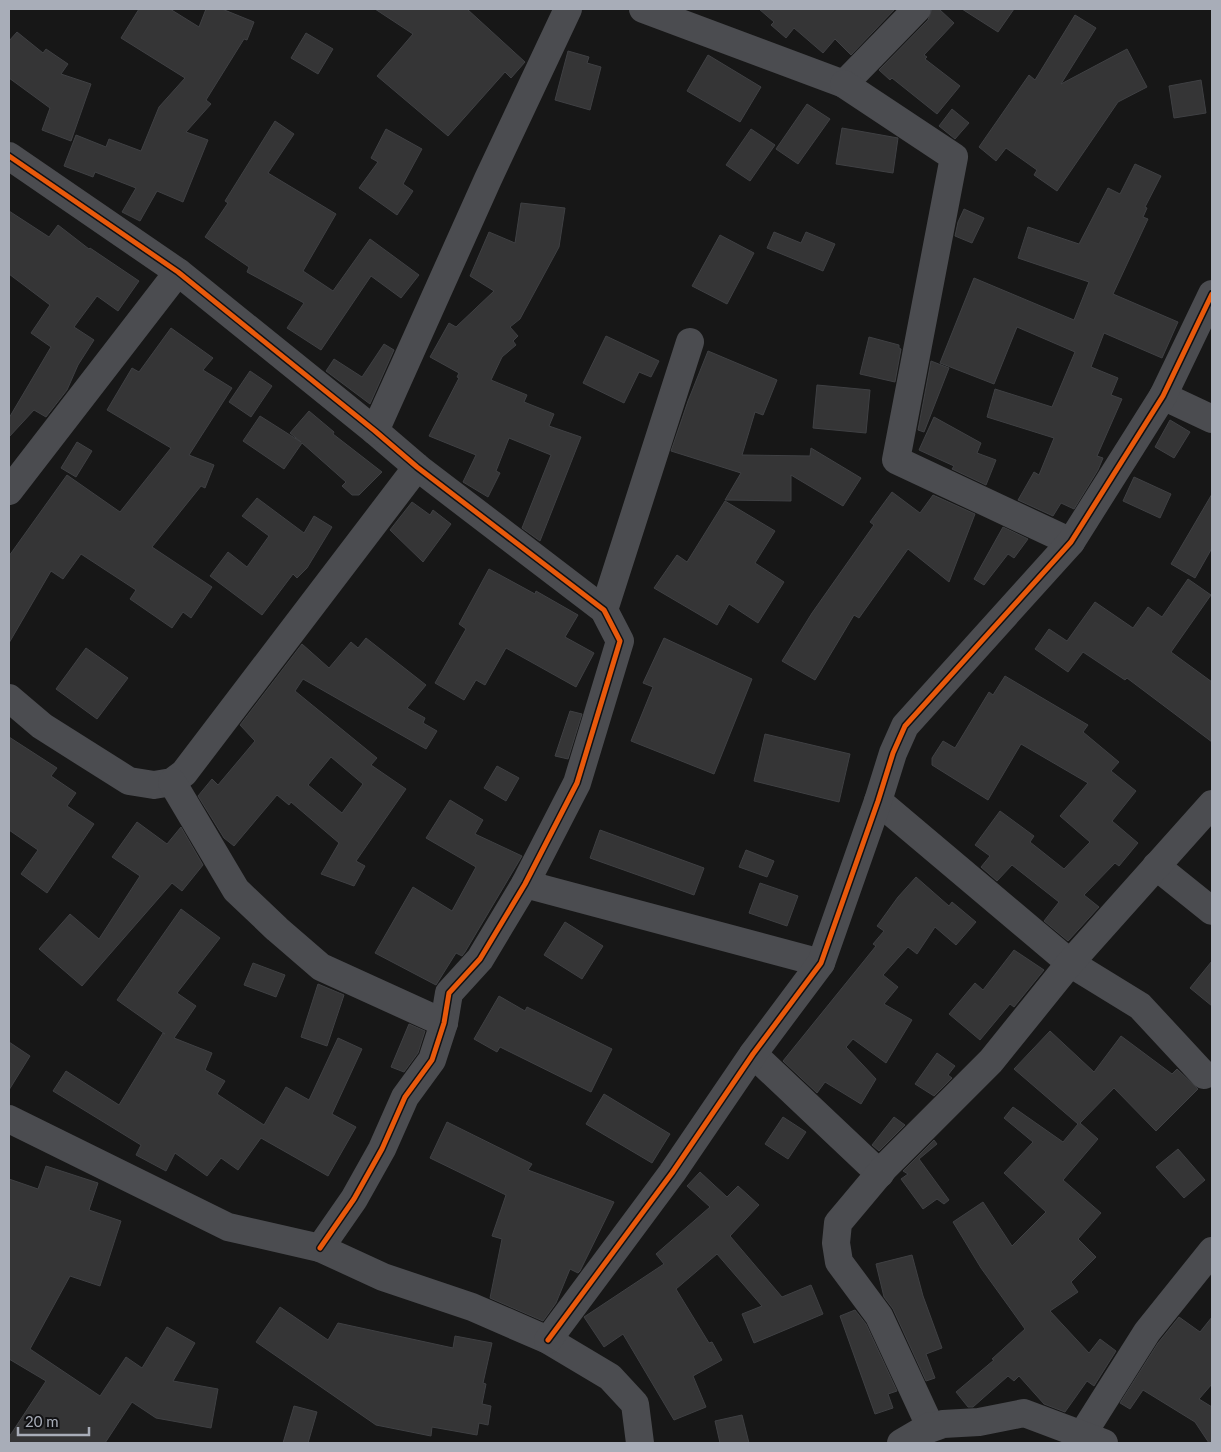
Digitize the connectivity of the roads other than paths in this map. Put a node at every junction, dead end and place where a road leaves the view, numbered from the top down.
1 (568, 9) edge
2 (643, 9) edge
3 (917, 9) edge
4 (844, 84) junction
5 (9, 156) edge
6 (178, 272) junction
7 (1212, 294) edge
8 (690, 342) dead end
9 (1163, 396) junction
10 (1212, 419) edge
11 (376, 431) junction
12 (417, 467) junction
13 (9, 491) edge
14 (1071, 542) junction
15 (604, 610) junction
16 (9, 698) edge
17 (172, 782) junction
18 (878, 801) junction
19 (1212, 804) edge
20 (1156, 866) junction
21 (525, 884) junction
22 (1212, 911) edge
23 (821, 963) junction
24 (1070, 963) junction
25 (444, 1023) junction
26 (753, 1054) junction
27 (1204, 1075) dead end
28 (9, 1119) edge
29 (880, 1174) junction
30 (320, 1248) junction
31 (1212, 1253) edge
32 (548, 1340) junction
33 (930, 1426) junction
34 (980, 1433) edge
35 (1093, 1439) edge
36 (640, 1443) edge
37 (901, 1443) edge

1 - 11 street
2 - 4 street
3 - 4 street
4 - 14 street
5 - 6 street
6 - 11 street
6 - 13 street
7 - 9 street
8 - 15 street
9 - 10 street
9 - 14 street
11 - 12 street
12 - 15 street
12 - 17 street
14 - 18 street
15 - 21 street
16 - 17 street
17 - 25 street
18 - 23 street
18 - 24 street
19 - 20 street
20 - 22 street
20 - 24 street
21 - 23 street
21 - 25 street
23 - 26 street
24 - 27 street
24 - 29 street
25 - 30 street
26 - 29 street
26 - 32 street
28 - 30 street
29 - 33 street
30 - 32 street
31 - 35 street
32 - 36 street
33 - 34 street
33 - 37 street
34 - 35 street

